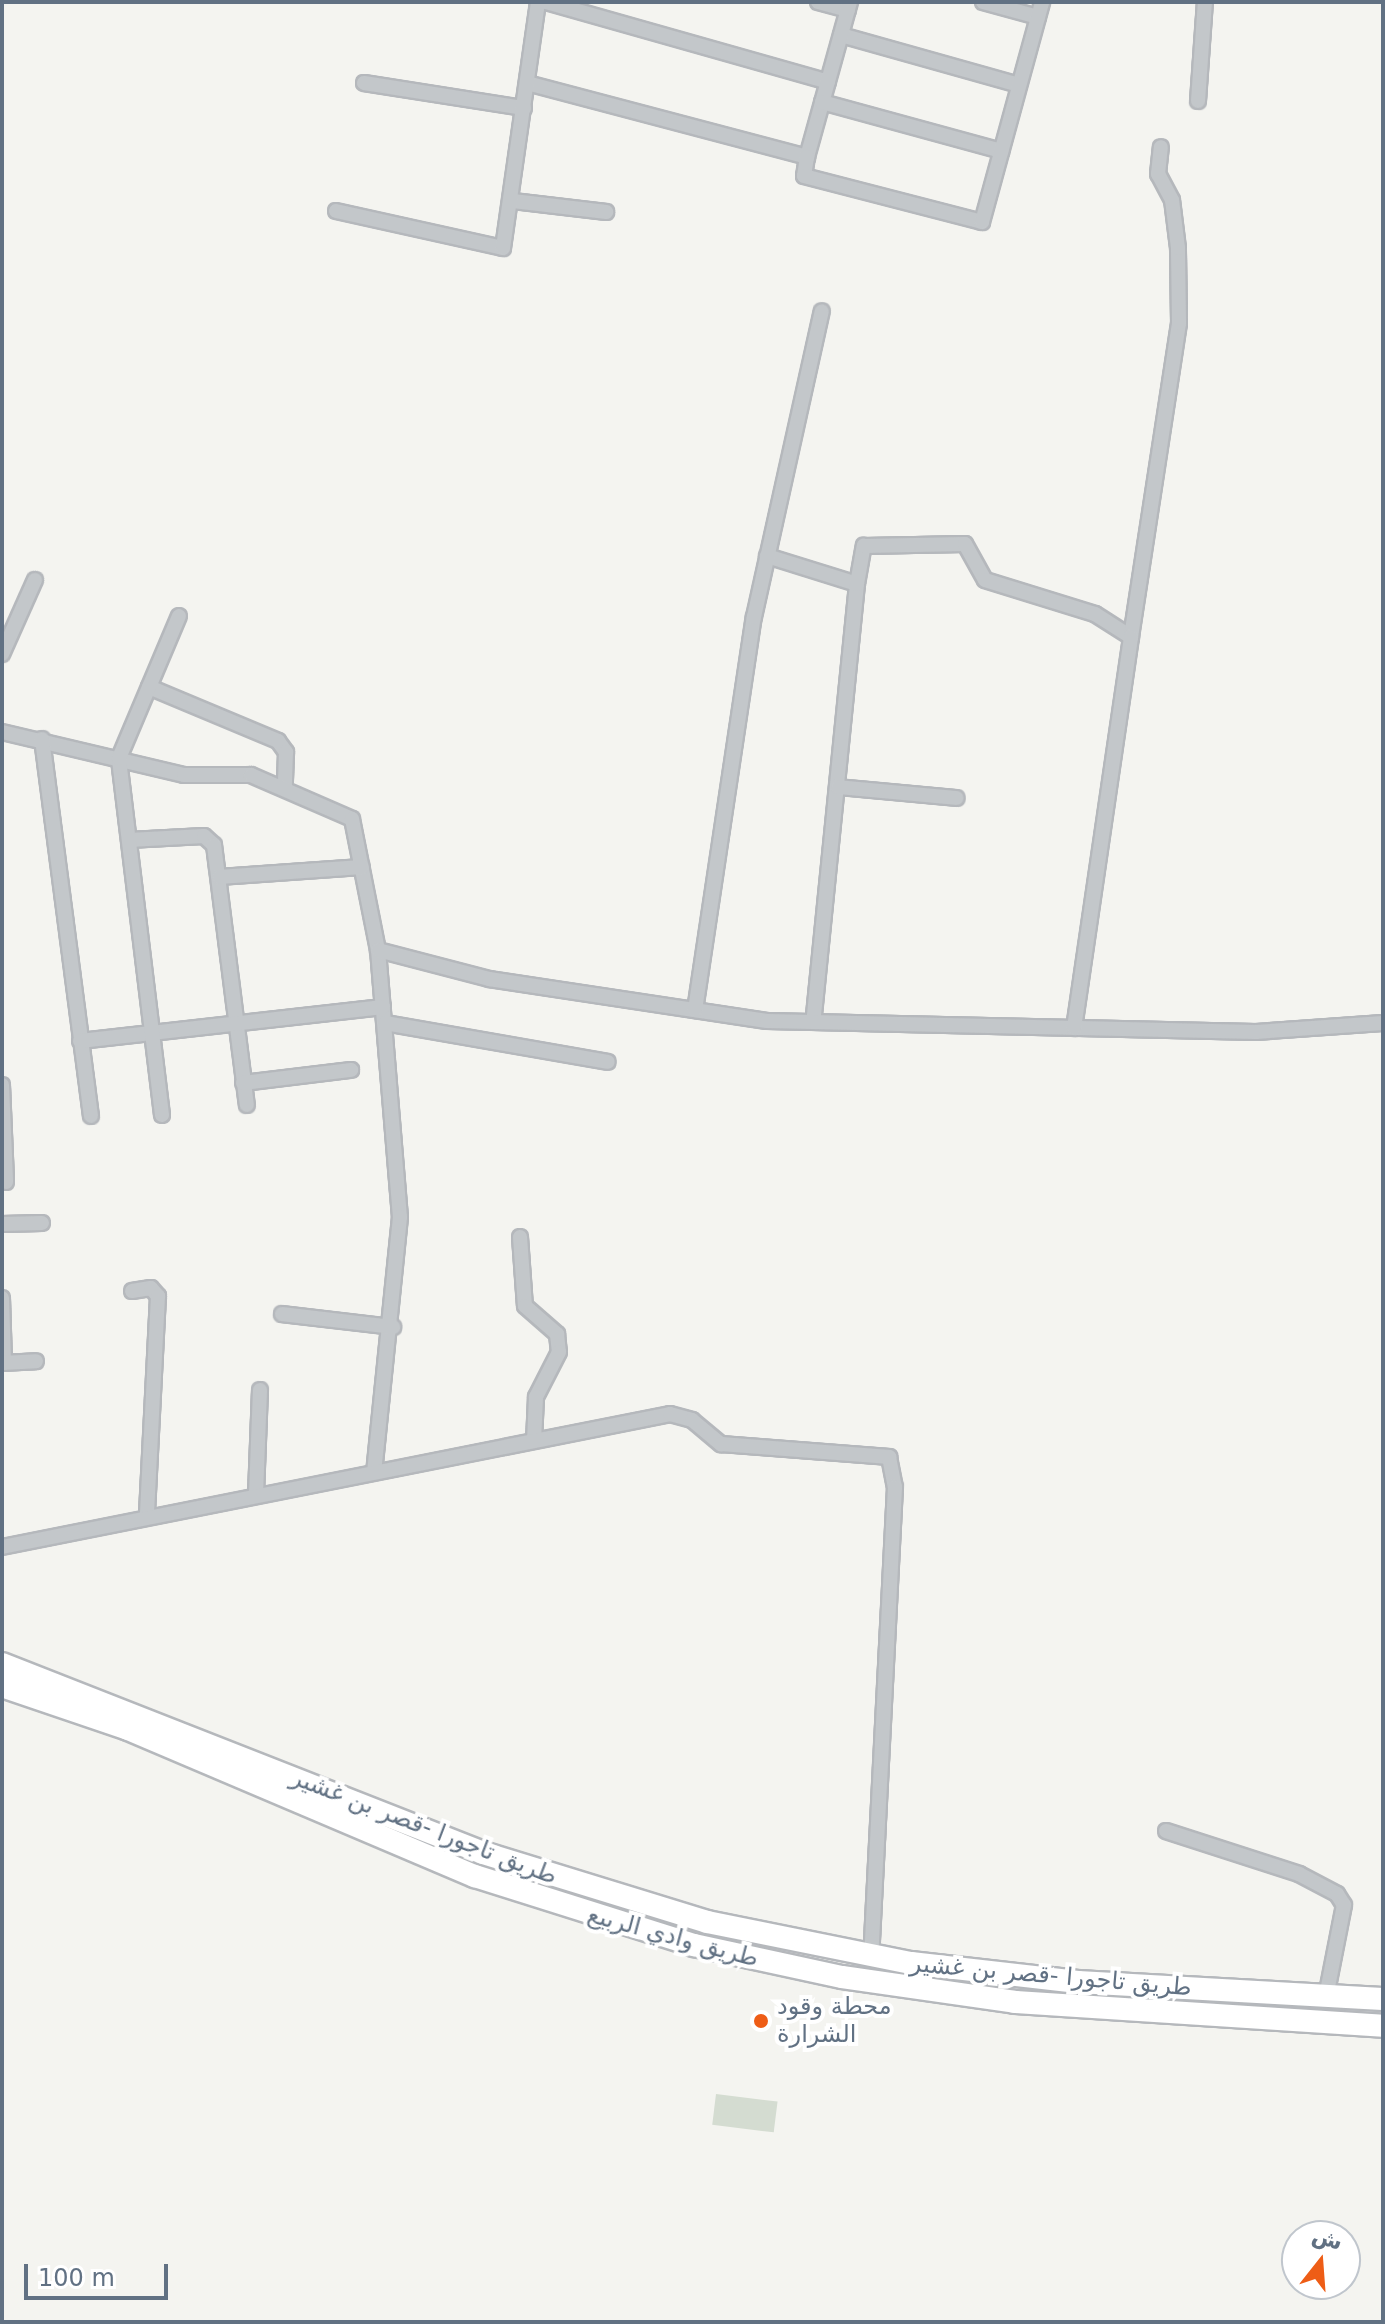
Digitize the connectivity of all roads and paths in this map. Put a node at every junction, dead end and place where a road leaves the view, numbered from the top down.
1 (538, 2) edge
2 (546, 2) edge
3 (818, 2) edge
4 (983, 2) edge
5 (1205, 2) edge
6 (849, 6) edge
7 (1040, 9) edge
8 (841, 35) junction
9 (828, 82) junction
10 (364, 83) dead end
11 (527, 83) junction
12 (1019, 85) junction
13 (1198, 101) dead end
14 (822, 102) junction
15 (524, 108) junction
16 (1161, 147) dead end
17 (1001, 151) junction
18 (807, 157) junction
19 (513, 201) junction
20 (336, 211) dead end
21 (606, 212) dead end
22 (822, 311) dead end
23 (767, 556) junction
24 (35, 580) dead end
25 (857, 584) junction
26 (179, 616) dead end
27 (1131, 637) junction
28 (2, 654) edge
29 (149, 687) junction
30 (2, 732) edge
31 (42, 739) junction
32 (119, 758) junction
33 (838, 787) junction
34 (285, 788) junction
35 (956, 798) dead end
36 (129, 840) junction
37 (362, 867) junction
38 (219, 877) junction
39 (378, 950) junction
40 (383, 1007) junction
41 (695, 1010) junction
42 (813, 1021) junction
43 (235, 1023) junction
44 (385, 1023) junction
45 (1383, 1023) edge
46 (1074, 1028) junction
47 (152, 1033) junction
48 (80, 1041) junction
49 (608, 1062) dead end
50 (351, 1070) dead end
51 (243, 1083) junction
52 (2, 1085) edge
53 (247, 1105) dead end
54 (162, 1115) dead end
55 (91, 1116) dead end
56 (3, 1127) edge
57 (6, 1182) dead end
58 (42, 1223) dead end
59 (2, 1224) edge
60 (520, 1237) dead end
61 (132, 1291) dead end
62 (2, 1298) edge
63 (282, 1314) dead end
64 (393, 1327) junction
65 (36, 1361) dead end
66 (3, 1363) edge
67 (260, 1390) dead end
68 (534, 1441) junction
69 (374, 1472) junction
70 (256, 1494) junction
71 (147, 1516) junction
72 (2, 1547) edge
73 (2, 1664) edge
74 (2, 1686) edge
75 (1166, 1831) dead end
76 (871, 1957) junction
77 (1326, 1997) junction
78 (1383, 1999) edge
79 (1383, 2026) edge

1 - 11 street
2 - 9 street
3 - 6 street
4 - 7 street
5 - 13 street
6 - 8 street
7 - 12 street
8 - 9 street
8 - 12 street
9 - 14 street
10 - 15 street
11 - 15 street
11 - 18 street
12 - 17 street
14 - 17 street
14 - 18 street
15 - 19 street
16 - 27 street
17 - 18 street
19 - 20 street
19 - 21 street
22 - 23 street
23 - 25 street
23 - 41 street
24 - 28 street
25 - 27 street
25 - 33 street
26 - 29 street
27 - 46 street
29 - 32 street
29 - 34 street
30 - 31 street
31 - 32 street
31 - 48 street
32 - 34 street
32 - 36 street
33 - 35 street
33 - 42 street
34 - 37 street
36 - 38 street
36 - 47 street
37 - 38 street
37 - 39 street
38 - 43 street
39 - 40 street
39 - 41 street
40 - 43 street
40 - 44 street
41 - 42 street
42 - 46 street
43 - 47 street
43 - 51 street
44 - 49 street
44 - 64 street
45 - 46 street
47 - 48 street
47 - 54 street
48 - 55 street
50 - 51 street
51 - 53 street
52 - 56 street
56 - 57 street
58 - 59 street
60 - 68 street
61 - 71 street
62 - 66 street
63 - 64 street
64 - 69 street
65 - 66 street
67 - 70 street
68 - 69 street
68 - 76 street
69 - 70 street
70 - 71 street
71 - 72 street
73 - 76 highway, طريق تاجورا -قصر بن غشير
74 - 79 highway, طريق وادي الربيع
75 - 77 street
76 - 77 highway, طريق تاجورا -قصر بن غشير
77 - 78 highway, طريق تاجورا -قصر بن غشير

